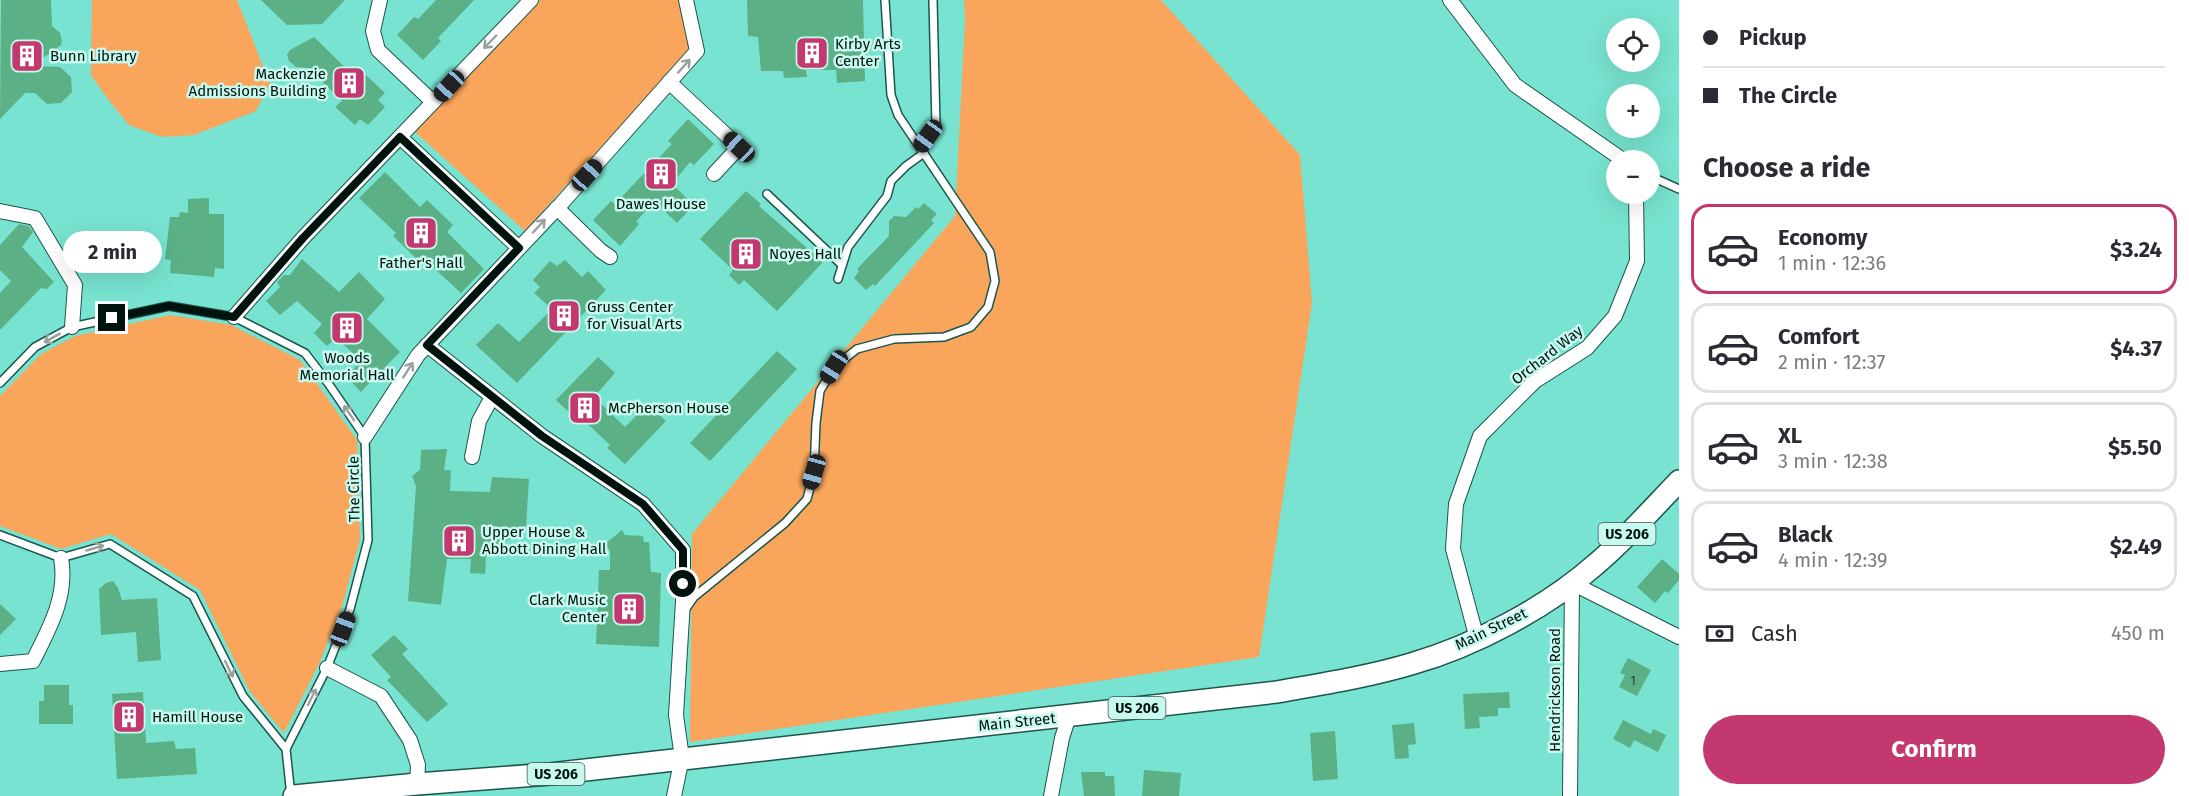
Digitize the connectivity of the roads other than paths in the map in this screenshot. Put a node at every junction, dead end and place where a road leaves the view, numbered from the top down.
1 (380, 0) edge
2 (531, 0) edge
3 (686, 0) edge
4 (885, 0) edge
5 (933, 0) edge
6 (1450, 0) edge
7 (669, 82) junction
8 (434, 102) junction
9 (400, 137) junction
10 (922, 150) junction
11 (1609, 150) edge
12 (714, 174) dead end
13 (1660, 180) edge
14 (1679, 189) edge
15 (767, 194) dead end
16 (1636, 204) edge
17 (557, 207) junction
18 (0, 211) edge
19 (519, 248) junction
20 (610, 256) dead end
21 (842, 265) junction
22 (838, 279) dead end
23 (234, 317) junction
24 (72, 327) junction
25 (427, 345) junction
26 (0, 383) edge
27 (492, 397) junction
28 (365, 437) junction
29 (472, 457) dead end
30 (1679, 481) edge
31 (0, 535) edge
32 (61, 558) junction
33 (1572, 584) junction
34 (681, 621) junction
35 (1679, 637) edge
36 (1477, 639) junction
37 (0, 664) edge
38 (327, 668) junction
39 (1069, 716) junction
40 (286, 749) junction
41 (681, 758) junction
42 (417, 784) junction
43 (338, 794) edge
44 (292, 796) edge
45 (674, 796) edge
46 (1051, 796) edge
47 (1570, 796) edge

1 - 8 street
2 -> 8 street
7 -> 3 street
4 - 10 lane
5 - 10 lane
6 - 11 street
7 - 12 street
7 - 17 street
8 - 9 street
9 - 19 street
9 - 23 street
10 - 21 lane
10 - 34 lane
13 - 14 lane
15 - 21 lane
16 - 36 street, Orchard Way
19 -> 17 street
17 - 20 street
18 - 24 street
19 - 25 street
21 - 22 lane
23 - 24 lane, The Circle
28 -> 23 lane, The Circle
24 -> 26 lane, The Circle
25 - 27 street
28 -> 25 street
27 - 29 street
27 - 34 street
28 - 38 lane, The Circle
30 - 33 highway, Main Street / US 206
31 - 32 lane
32 - 37 street
32 -> 40 lane
33 - 35 street
33 - 36 highway, Main Street / US 206
33 - 47 street, Hendrickson Road
34 - 41 street
36 - 39 highway, Main Street / US 206
40 -> 38 lane, The Circle
38 - 42 street
39 - 41 highway, Main Street / US 206
39 - 46 street
40 - 44 lane
41 - 42 highway, Main Street / US 206
41 - 45 street
42 - 43 highway, Main Street / US 206
43 - 44 highway, Main Street / US 206

